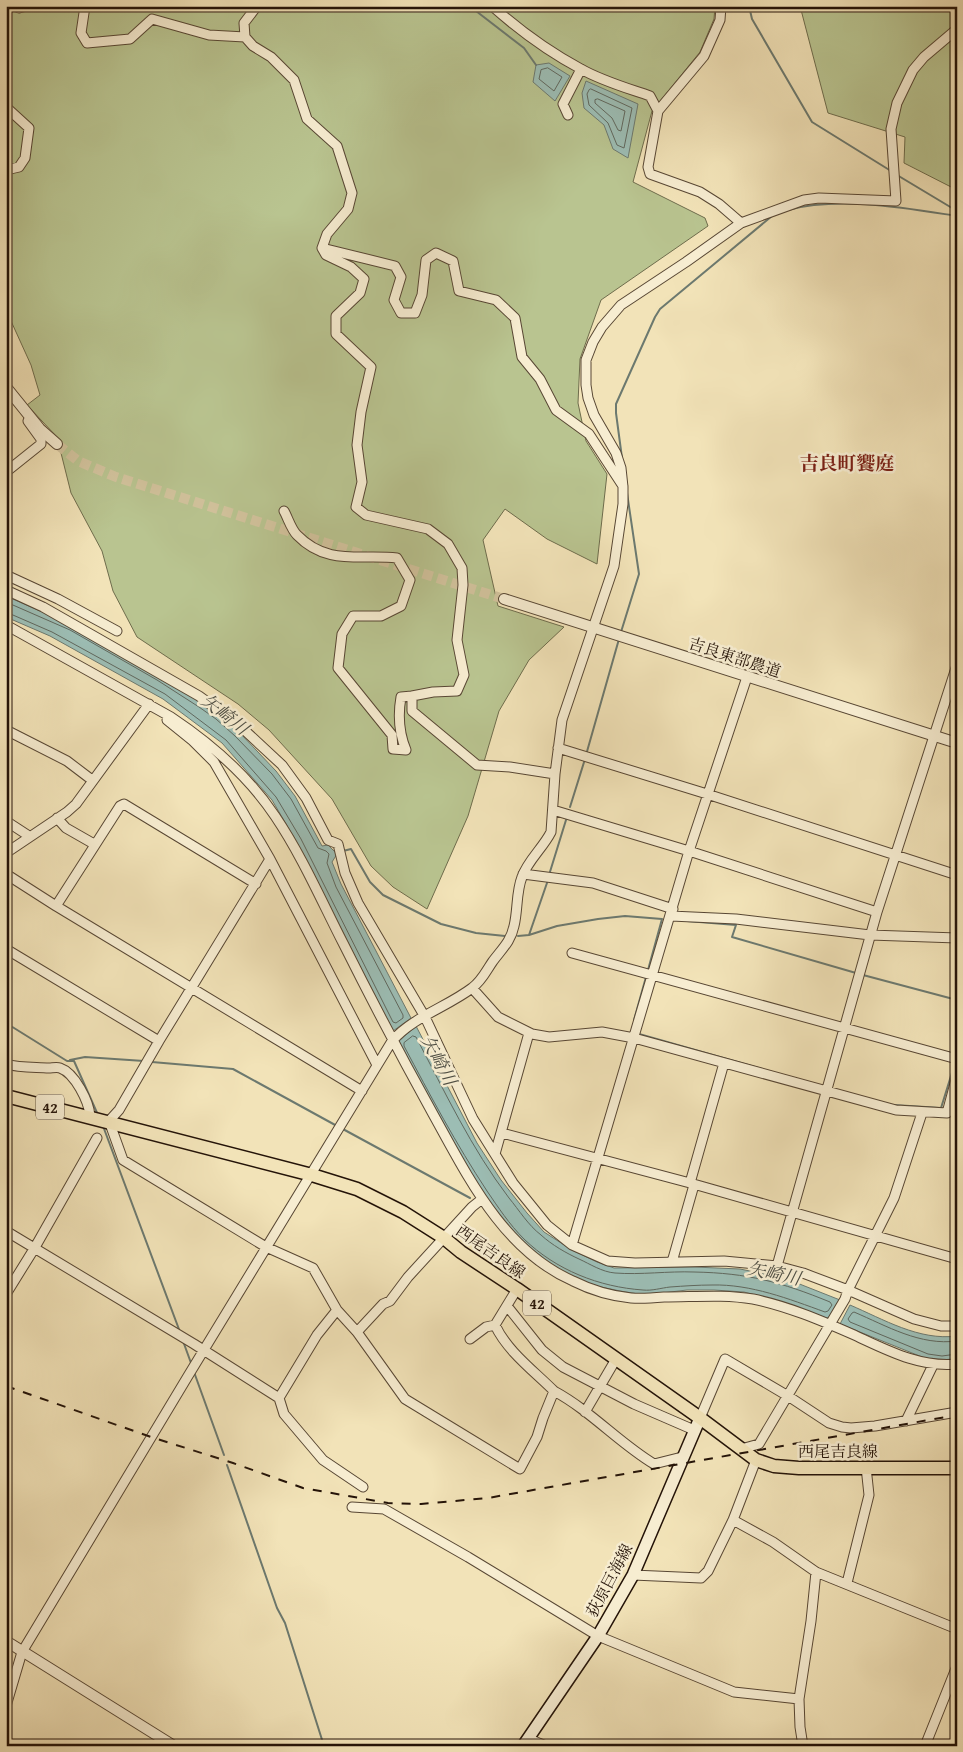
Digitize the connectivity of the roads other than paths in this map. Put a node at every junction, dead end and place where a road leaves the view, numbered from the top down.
1 (14, 6) edge
2 (26, 6) edge
3 (85, 6) edge
4 (257, 6) edge
5 (492, 6) edge
6 (721, 6) edge
7 (957, 29) edge
8 (245, 36) junction
9 (581, 69) junction
10 (6, 107) edge
11 (658, 111) junction
12 (568, 115) dead end
13 (6, 170) edge
14 (741, 223) junction
15 (322, 248) junction
16 (6, 387) edge
17 (26, 412) junction
18 (56, 444) tunnel mouth
19 (6, 472) edge
20 (623, 487) junction
21 (284, 511) dead end
22 (6, 575) edge
23 (6, 590) edge
24 (504, 599) tunnel mouth
25 (6, 625) edge
26 (594, 627) junction
27 (117, 631) dead end
28 (957, 665) edge
29 (747, 677) junction
30 (412, 696) junction
31 (147, 706) junction
32 (6, 730) edge
33 (934, 736) junction
34 (957, 743) edge
35 (558, 748) junction
36 (555, 774) junction
37 (92, 780) junction
38 (708, 794) junction
39 (553, 810) junction
40 (57, 818) junction
41 (6, 821) edge
42 (29, 836) junction
43 (94, 844) junction
44 (689, 851) junction
45 (6, 853) edge
46 (896, 855) junction
47 (270, 859) junction
48 (6, 874) edge
49 (522, 874) junction
50 (957, 875) edge
51 (256, 884) junction
52 (56, 906) junction
53 (672, 912) junction
54 (877, 912) junction
55 (870, 935) junction
56 (957, 938) edge
57 (6, 949) edge
58 (572, 953) dead end
59 (651, 976) junction
60 (192, 988) junction
61 (472, 988) junction
62 (425, 1017) junction
63 (845, 1029) junction
64 (530, 1033) junction
65 (395, 1038) junction
66 (634, 1038) junction
67 (159, 1041) junction
68 (957, 1059) edge
69 (6, 1064) edge
70 (724, 1064) junction
71 (377, 1065) junction
72 (957, 1076) edge
73 (828, 1090) junction
74 (362, 1091) junction
75 (6, 1096) edge
76 (922, 1113) junction
77 (947, 1113) junction
78 (957, 1115) edge
79 (91, 1117) junction
80 (109, 1121) junction
81 (502, 1133) junction
82 (97, 1138) dead end
83 (495, 1154) junction
84 (597, 1158) junction
85 (312, 1175) junction
86 (692, 1184) junction
87 (482, 1199) junction
88 (792, 1212) junction
89 (6, 1232) edge
90 (876, 1235) junction
91 (444, 1238) junction
92 (572, 1245) junction
93 (266, 1247) junction
94 (34, 1248) junction
95 (957, 1259) edge
96 (672, 1262) junction
97 (777, 1266) junction
98 (517, 1289) junction
99 (848, 1290) junction
100 (6, 1294) edge
101 (507, 1306) junction
102 (337, 1310) junction
103 (832, 1322) junction
104 (495, 1325) junction
105 (957, 1325) edge
106 (357, 1332) junction
107 (470, 1339) dead end
108 (202, 1355) junction
109 (616, 1359) junction
110 (957, 1364) edge
111 (933, 1365) junction
112 (600, 1387) junction
113 (554, 1391) junction
114 (788, 1396) junction
115 (279, 1398) junction
116 (585, 1412) junction
117 (957, 1412) edge
118 (700, 1418) junction
119 (906, 1421) junction
120 (694, 1430) junction
121 (740, 1449) junction
122 (682, 1457) junction
123 (756, 1460) junction
124 (866, 1467) junction
125 (957, 1468) edge
126 (363, 1487) dead end
127 (352, 1507) dead end
128 (733, 1520) junction
129 (816, 1572) junction
130 (633, 1575) junction
131 (847, 1583) junction
132 (957, 1629) edge
133 (598, 1636) junction
134 (6, 1642) edge
135 (22, 1652) junction
136 (957, 1666) edge
137 (799, 1700) junction
138 (6, 1706) edge
139 (526, 1742) edge
140 (174, 1746) edge
141 (546, 1746) edge
142 (803, 1746) edge
143 (925, 1746) edge

1 - 2 street
3 - 8 street
4 - 8 street
5 - 9 street
6 - 11 street
7 - 14 street
8 - 15 street
9 - 11 street
9 - 12 street
10 - 13 street
11 - 14 street
14 - 20 street
15 - 20 street
15 - 30 street
16 - 17 street
17 - 18 street
17 - 19 street
20 - 26 street
21 - 30 street
22 - 27 street
23 - 62 street
24 - 26 street, 吉良東部農道
25 - 31 street
26 - 29 street, 吉良東部農道
26 - 35 street
28 - 33 street
29 - 33 street, 吉良東部農道
29 - 38 street
30 - 36 street
31 - 37 street
31 - 47 street
31 - 65 street
32 - 37 street
33 - 34 street, 吉良東部農道
33 - 46 street
35 - 36 street
35 - 38 street
36 - 39 street
37 - 40 street
38 - 44 street
38 - 46 street
39 - 44 street
39 - 49 street
40 - 42 street
40 - 43 street
41 - 42 street
42 - 45 street
43 - 51 street
43 - 52 street
44 - 53 street
44 - 54 street
46 - 50 street
46 - 54 street
47 - 51 street
47 - 71 street
48 - 52 street
49 - 53 street
49 - 61 street
51 - 60 street
52 - 60 street
53 - 55 street
53 - 59 street
54 - 55 street
55 - 56 street
55 - 63 street
57 - 67 street
58 - 59 street
59 - 63 street
59 - 66 street
60 - 67 street
60 - 74 street
61 - 62 street
61 - 64 street
62 - 65 street
62 - 83 street
63 - 68 street
63 - 73 street
64 - 66 street
64 - 81 street
65 - 71 street
65 - 87 street
66 - 70 street
66 - 84 street
67 - 80 street
69 - 79 street
70 - 73 street
70 - 86 street
71 - 74 street
72 - 77 street
73 - 76 street
73 - 88 street
74 - 85 street
75 - 79 main road, 西尾吉良線 / 42
76 - 77 street
76 - 90 street
77 - 78 street
79 - 80 main road, 西尾吉良線 / 42
80 - 85 main road, 西尾吉良線 / 42
80 - 93 street
81 - 83 street
81 - 84 street
82 - 94 street
83 - 92 street
84 - 86 street
84 - 92 street
85 - 91 main road, 西尾吉良線 / 42
85 - 93 street
86 - 88 street
86 - 96 street
87 - 91 street
87 - 103 street
88 - 90 street
88 - 97 street
89 - 94 street
90 - 95 street
90 - 99 street
91 - 98 main road, 西尾吉良線 / 42
91 - 106 street
92 - 96 street
93 - 102 street
93 - 108 street
94 - 100 street
94 - 108 street
96 - 97 street
97 - 99 street
98 - 101 street
98 - 109 main road, 西尾吉良線 / 42
99 - 103 street
99 - 105 street
101 - 104 street
101 - 112 street
102 - 106 street
102 - 115 street
103 - 111 street
103 - 114 street
104 - 107 street
104 - 113 street
106 - 113 street
108 - 115 street
108 - 135 street
109 - 112 street
109 - 118 main road, 西尾吉良線 / 42
110 - 111 street
111 - 119 street
112 - 116 street
112 - 120 street
113 - 116 street
114 - 118 street
114 - 119 street
114 - 121 street
115 - 126 street
116 - 122 street
117 - 119 street
118 - 120 main road, 荻原巨海線
118 - 121 main road, 西尾吉良線 / 42
120 - 122 main road, 荻原巨海線
121 - 123 main road, 西尾吉良線 / 42
122 - 130 main road, 荻原巨海線
123 - 124 main road, 西尾吉良線 / 42
123 - 128 street
124 - 125 main road, 西尾吉良線 / 42
124 - 131 street
127 - 133 street
128 - 129 street
128 - 130 street
129 - 131 street
129 - 137 street
130 - 133 main road, 荻原巨海線
131 - 132 street
133 - 137 street
133 - 139 main road, 荻原巨海線
134 - 135 street
135 - 138 street
135 - 140 street
136 - 143 street
137 - 142 street
139 - 141 street

